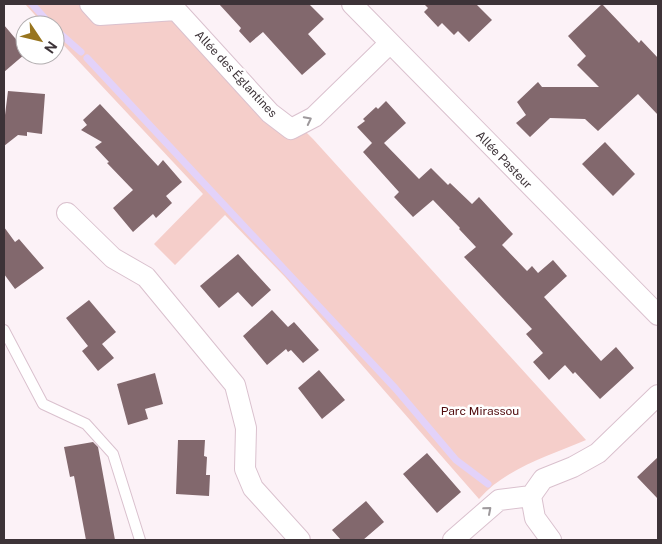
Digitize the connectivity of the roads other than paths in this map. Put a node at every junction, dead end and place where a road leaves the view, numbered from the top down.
1 (90, 4) edge
2 (352, 4) edge
3 (390, 44) junction
4 (67, 213) dead end
5 (658, 315) edge
6 (4, 330) edge
7 (658, 395) edge
8 (531, 496) junction
9 (140, 540) edge
10 (300, 540) edge
11 (453, 540) edge
12 (552, 540) edge

1 -> 3 street, Allée des Églantines
2 - 3 street, Allée Pasteur
3 - 5 street, Allée Pasteur
4 - 10 street
6 - 9 lane
7 - 8 street
11 -> 8 street
8 - 12 street

